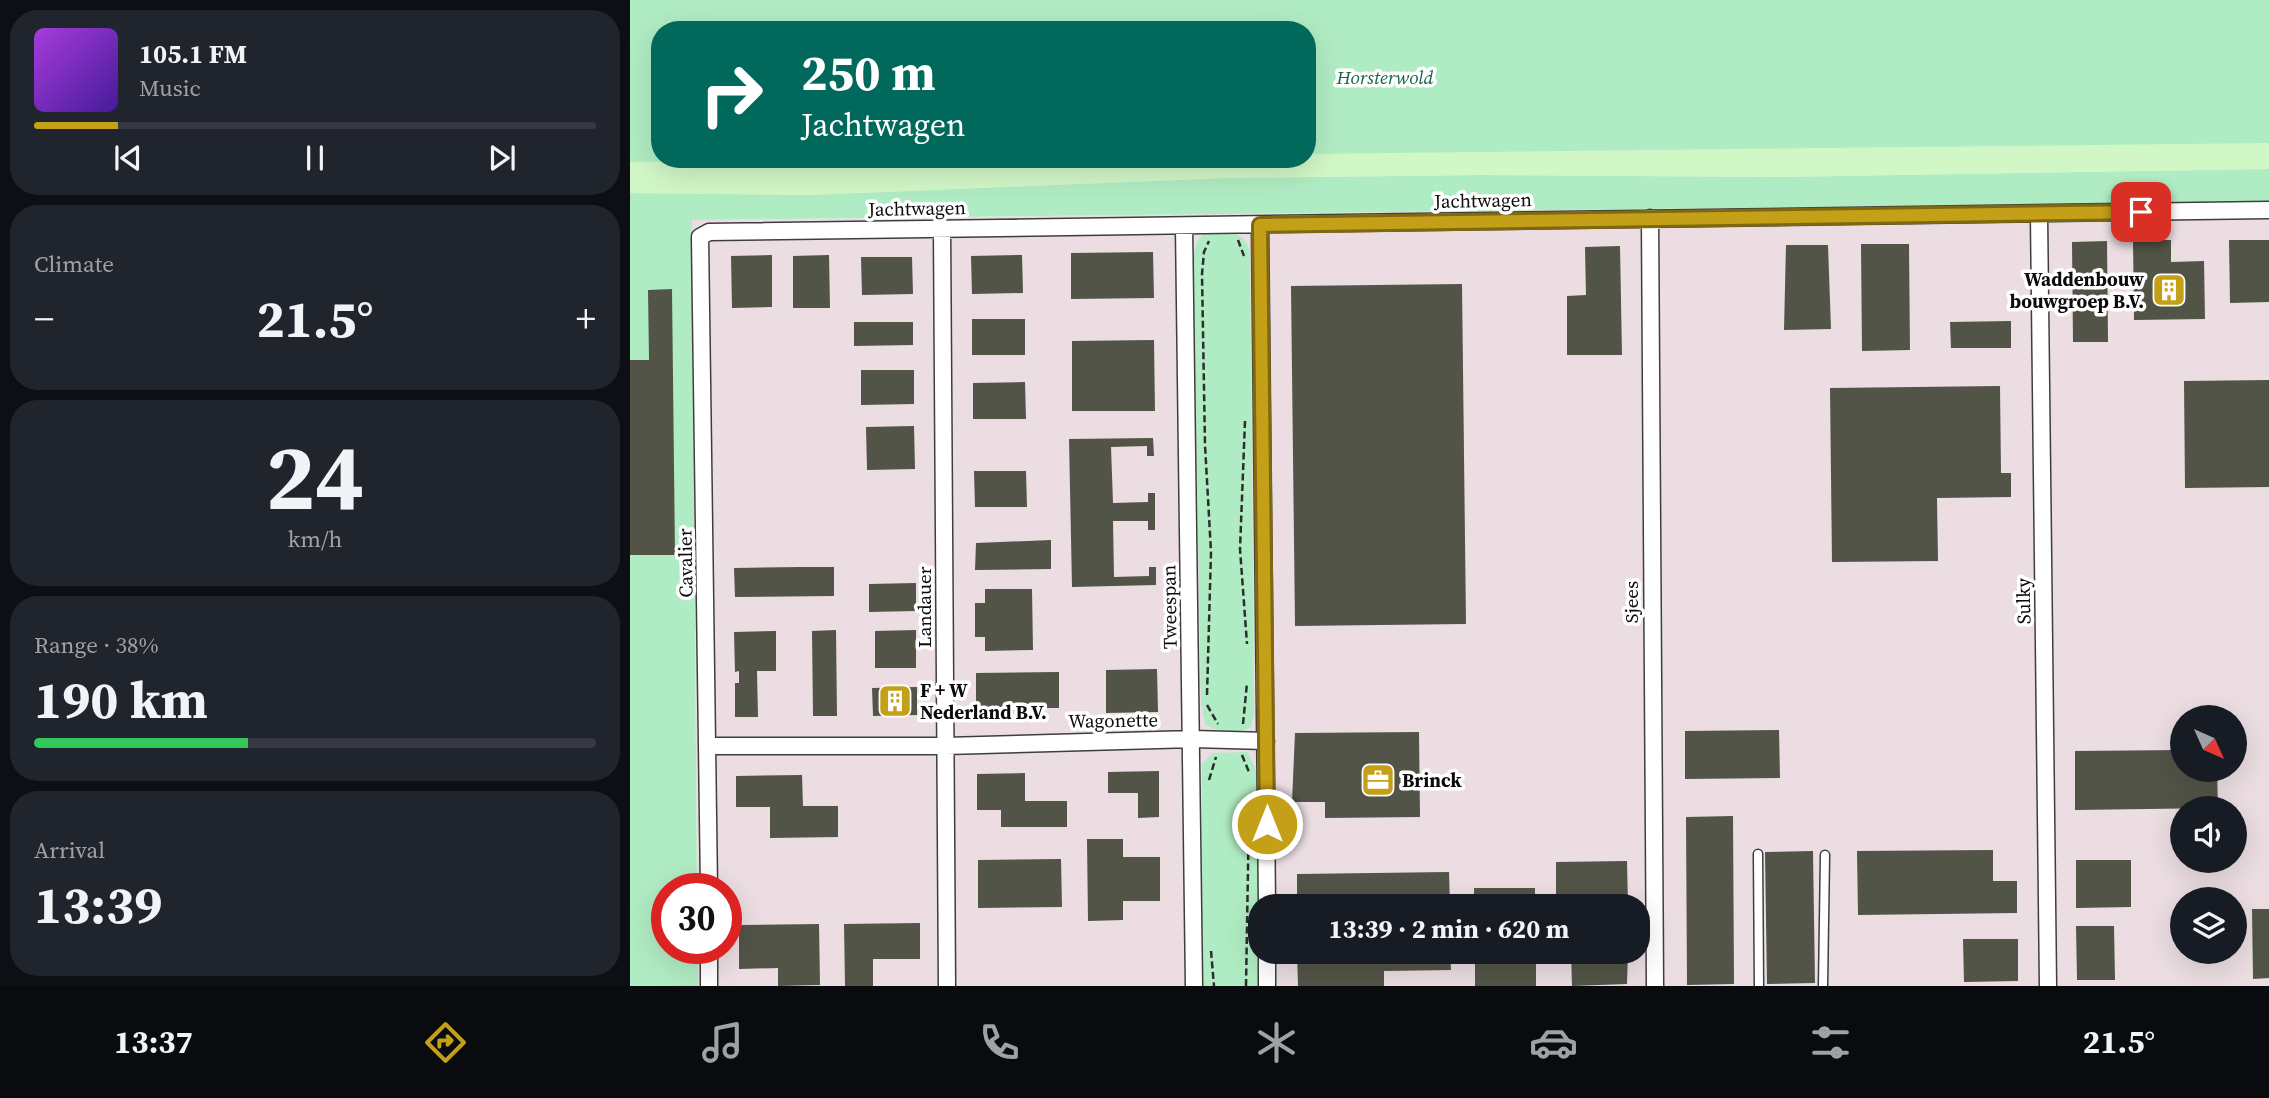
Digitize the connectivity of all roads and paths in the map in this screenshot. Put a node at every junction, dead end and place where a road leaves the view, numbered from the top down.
1 (2269, 210) edge
2 (2039, 215) junction
3 (1650, 218) junction
4 (1214, 225) junction
5 (1235, 225) junction
6 (1260, 225) junction
7 (1184, 226) junction
8 (942, 228) junction
9 (700, 237) joint
10 (1244, 268) dead end
11 (1245, 418) dead end
12 (1247, 654) dead end
13 (1248, 673) dead end
14 (1192, 739) junction
15 (1232, 741) junction
16 (1266, 741) junction
17 (709, 746) junction
18 (946, 746) junction
19 (1250, 772) dead end
20 (1208, 789) dead end
21 (1249, 799) dead end
22 (1758, 854) dead end
23 (1825, 855) dead end
24 (709, 873) edge
25 (1267, 894) edge
26 (1210, 943) dead end
27 (709, 964) edge
28 (1267, 964) edge
29 (709, 986) edge
30 (947, 986) edge
31 (1194, 986) edge
32 (1214, 986) edge
33 (1245, 986) edge
34 (1268, 986) edge
35 (1655, 986) edge
36 (1759, 986) edge
37 (1823, 986) edge
38 (2048, 986) edge

1 - 2 street, Jachtwagen
2 - 3 street, Jachtwagen
2 - 38 street, Sulky
3 - 6 street, Jachtwagen
3 - 35 street, Sjees
4 - 5 street, Jachtwagen
4 - 7 street, Jachtwagen
4 - 15 path
5 - 6 street, Jachtwagen
5 - 10 path
6 - 16 street
7 - 8 street, Jachtwagen
7 - 14 street, Tweespan
8 - 9 street, Jachtwagen
8 - 18 street, Landauer
9 - 17 street, Cavalier
11 - 12 path
13 - 15 path
14 - 15 street, Wagonette
14 - 18 street, Wagonette
14 - 31 street, Tweespan
15 - 16 street, Wagonette
15 - 19 path
15 - 20 path
16 - 25 street
17 - 18 street, Wagonette
17 - 24 street, Cavalier
18 - 30 street, Landauer
21 - 33 path
22 - 36 lane
23 - 37 lane
26 - 32 path
27 - 29 street
28 - 34 street

